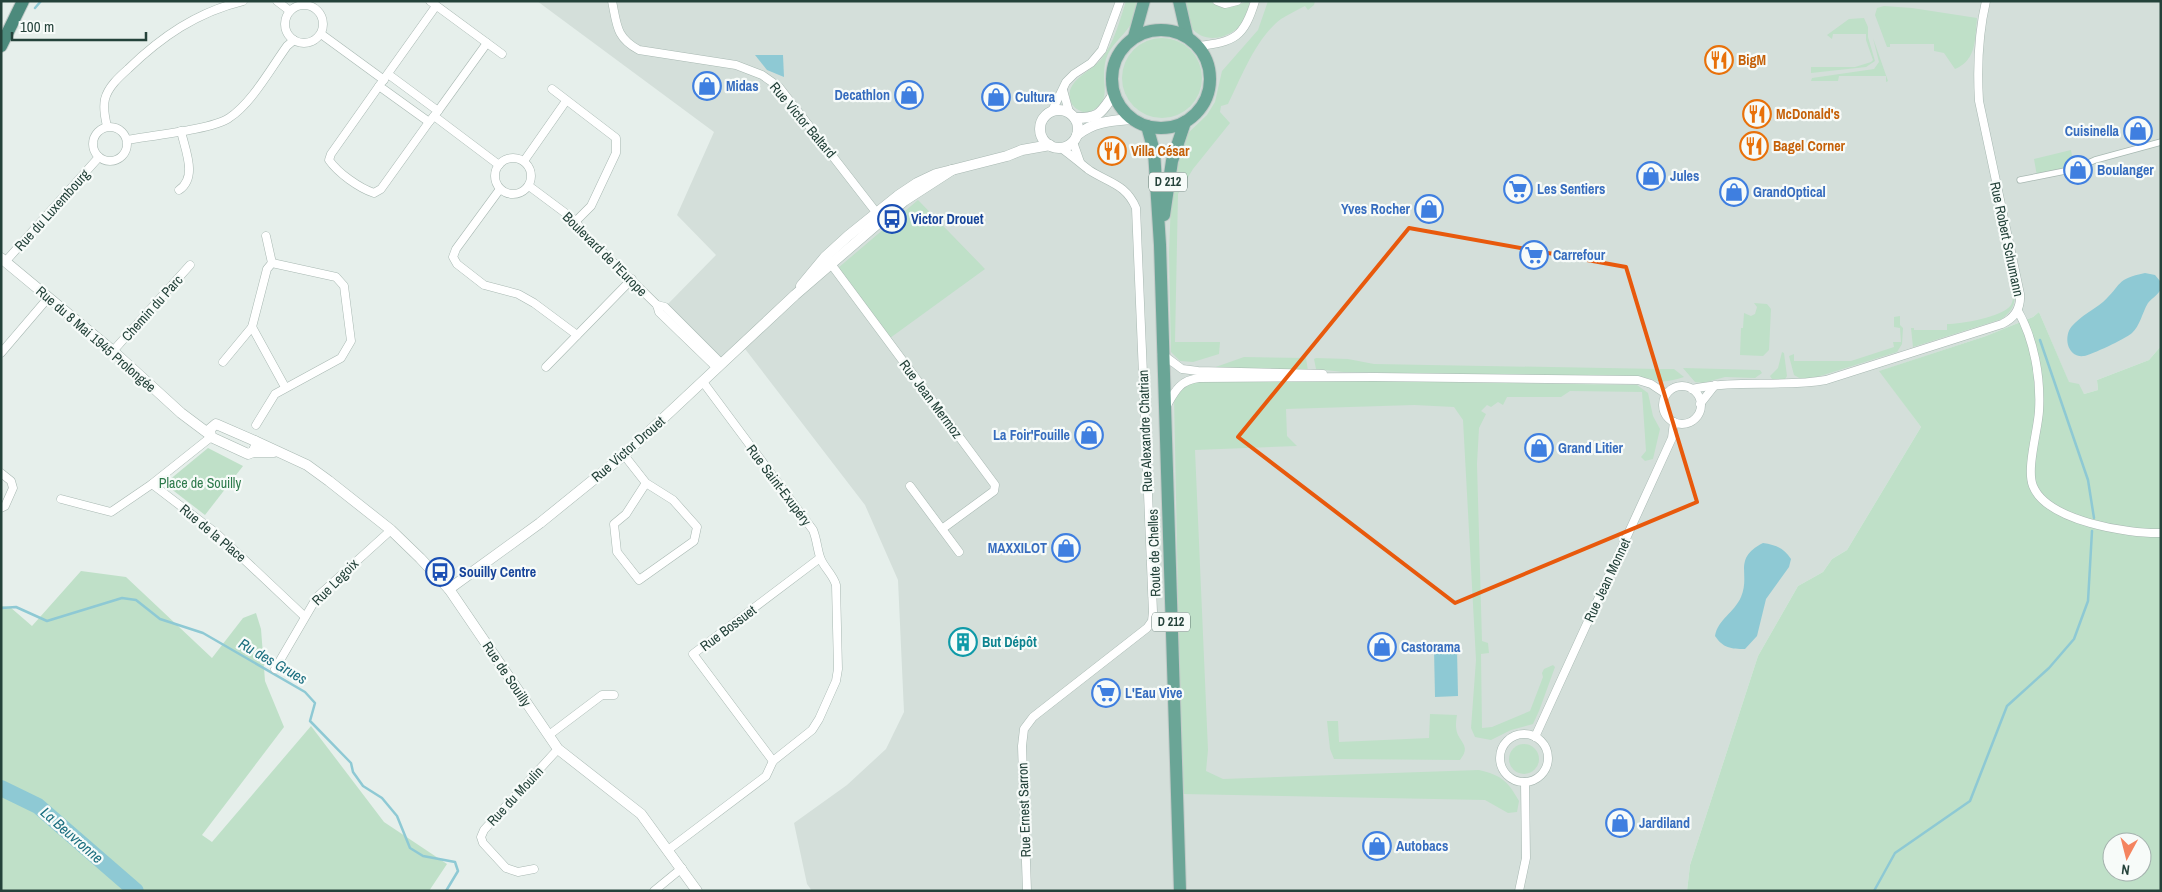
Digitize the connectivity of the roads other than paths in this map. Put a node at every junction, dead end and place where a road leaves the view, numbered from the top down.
1 (23, 1) edge
2 (243, 1) edge
3 (277, 1) edge
4 (321, 1) edge
5 (612, 1) edge
6 (1120, 1) edge
7 (1144, 1) edge
8 (1179, 1) edge
9 (1217, 1) edge
10 (1237, 1) edge
11 (1255, 1) edge
12 (1986, 1) edge
13 (433, 4) edge
14 (317, 10) junction
15 (290, 11) junction
16 (321, 34) junction
17 (1187, 36) junction
18 (1134, 37) junction
19 (294, 40) junction
20 (487, 43) junction
21 (1, 46) edge
22 (1198, 46) junction
23 (502, 54) dead end
24 (384, 80) junction
25 (552, 89) dead end
26 (1063, 90) junction
27 (1114, 94) junction
28 (566, 101) junction
29 (1052, 111) junction
30 (1072, 115) junction
31 (434, 116) junction
32 (1132, 119) junction
33 (1185, 122) junction
34 (107, 126) junction
35 (1147, 126) junction
36 (181, 131) junction
37 (1040, 132) junction
38 (1075, 138) junction
39 (127, 140) junction
40 (2161, 142) edge
41 (1050, 146) junction
42 (1061, 148) junction
43 (1022, 150) junction
44 (99, 157) junction
45 (524, 161) junction
46 (1080, 162) junction
47 (499, 165) junction
48 (2020, 180) dead end
49 (529, 186) junction
50 (500, 189) junction
51 (179, 190) dead end
52 (879, 216) junction
53 (576, 220) junction
54 (266, 236) dead end
55 (1160, 245) junction
56 (3, 260) edge
57 (828, 261) junction
58 (272, 263) junction
59 (190, 265) dead end
60 (632, 280) junction
61 (48, 298) junction
62 (2018, 311) junction
63 (252, 327) junction
64 (578, 335) junction
65 (113, 351) junction
66 (1162, 353) junction
67 (1, 354) edge
68 (223, 362) dead end
69 (719, 366) junction
70 (546, 367) dead end
71 (1375, 377) junction
72 (703, 382) junction
73 (1715, 385) junction
74 (285, 387) junction
75 (1692, 389) junction
76 (1666, 394) junction
77 (1700, 404) junction
78 (1164, 412) junction
79 (190, 420) junction
80 (1674, 422) junction
81 (216, 424) junction
82 (210, 436) junction
83 (252, 439) junction
84 (253, 452) junction
85 (278, 452) junction
86 (624, 455) junction
87 (1, 473) edge
88 (646, 483) junction
89 (152, 484) junction
90 (910, 486) dead end
91 (61, 499) dead end
92 (1, 508) edge
93 (942, 529) junction
94 (391, 530) junction
95 (2161, 533) edge
96 (959, 552) dead end
97 (820, 558) junction
98 (449, 589) junction
99 (304, 616) junction
100 (275, 670) dead end
101 (614, 695) dead end
102 (1024, 729) joint
103 (548, 735) junction
104 (1535, 737) junction
105 (558, 749) junction
106 (772, 761) junction
107 (1525, 782) junction
108 (668, 850) junction
109 (682, 868) junction
110 (534, 869) dead end
111 (654, 891) edge
112 (697, 891) edge
113 (1027, 891) edge
114 (1180, 891) edge
115 (1519, 891) edge

1 - 21 highway
2 - 34 street
3 - 15 street
4 - 14 street
5 - 52 street, Rue Victor Baltard
6 - 26 street
7 - 18 main road
8 - 17 main road
9 - 10 street
11 - 22 street
12 - 62 street, Rue Robert Schumann
13 - 20 street
13 - 24 street
14 - 15 street
14 - 16 street
15 - 19 street
16 - 19 street
16 - 24 street
17 - 18 main road
17 - 22 main road
18 - 27 main road
19 - 36 street
20 - 23 street
20 - 31 street
22 - 33 main road
24 - 31 street
24 - 31 street
24 - 31 street
25 - 28 street
26 - 29 street
26 - 30 street
27 - 30 street
27 - 32 main road
28 - 45 street
28 - 53 street
29 - 30 street
29 - 37 street, Rue Victor Drouet
30 - 38 street
31 - 47 street
32 - 35 main road
32 - 38 street
33 - 35 main road
33 - 55 main road, Route de Chelles / D 212
34 - 39 street
34 - 44 street
35 - 55 main road, Route de Chelles / D 212
36 - 39 street
36 - 51 street
37 - 41 street
37 - 43 street, Rue Victor Drouet
38 - 42 street
38 - 46 street
39 - 44 street
40 - 48 street
41 - 42 street, Rue Victor Drouet
41 - 43 street, Rue Victor Drouet
42 - 46 street, Rue Alexandre Chatrian
43 - 52 street, Rue Victor Drouet
44 - 56 street, Rue du Luxembourg
45 - 47 street
45 - 49 street
46 - 102 street, Rue Alexandre Chatrian
47 - 50 street
49 - 50 street
49 - 53 street, Boulevard de l'Europe
50 - 64 street
52 - 57 street, Rue Victor Drouet
53 - 60 street, Boulevard de l'Europe
54 - 58 street
55 - 66 main road, Route de Chelles / D 212
56 - 61 street, Rue du 8 Mai 1945 Prolongée
57 - 69 street, Rue Victor Drouet
57 - 93 street, Rue Jean Mermoz
58 - 63 street
58 - 74 street
59 - 65 street, Chemin du Parc
60 - 64 street
60 - 69 street, Boulevard de l'Europe
61 - 65 street, Rue du 8 Mai 1945 Prolongée
61 - 67 street
62 - 73 street, Rue Robert Schumann
62 - 95 street
63 - 68 street
63 - 74 street
64 - 70 street
65 - 79 street, Rue du 8 Mai 1945 Prolongée
66 - 71 street
66 - 78 main road, Route de Chelles / D 212
69 - 72 street, Rue Victor Drouet
71 - 76 street
71 - 78 street
72 - 86 street, Rue Victor Drouet
72 - 97 street, Rue Saint-Exupéry
73 - 75 street, Rue Robert Schumann
73 - 77 street
74 - 83 street
75 - 76 street
75 - 77 street
76 - 80 street
77 - 80 street
78 - 114 main road, Route de Chelles / D 212
79 - 81 street, Rue de Souilly
79 - 82 street, Rue du 8 Mai 1945 Prolongée
80 - 104 street, Rue Jean Monnet
81 - 82 street
81 - 83 street, Rue de Souilly
82 - 84 street, Rue du 8 Mai 1945 Prolongée
82 - 89 street
83 - 84 street
83 - 85 street, Rue de Souilly
84 - 85 street, Rue du 8 Mai 1945 Prolongée
85 - 94 street, Rue de Souilly
86 - 88 street
86 - 98 street, Rue Victor Drouet
87 - 92 street
88 - 88 street
89 - 91 street
89 - 99 street, Rue de la Place
90 - 93 street
93 - 96 street
94 - 98 street, Rue de Souilly
94 - 99 street, Rue Legoix
97 - 106 street, Rue Saint-Exupéry
97 - 106 street, Rue Bossuet
98 - 103 street, Rue de Souilly
99 - 100 street, Rue Legoix
101 - 103 street
102 - 113 street, Rue Ernest Sarron
103 - 105 street, Rue de Souilly
104 - 107 street
104 - 107 street
105 - 108 street, Rue de Souilly
105 - 110 street, Rue du Moulin
106 - 108 street, Rue Saint-Exupéry
107 - 115 street
108 - 109 street, Rue de Souilly
109 - 111 street
109 - 112 street, Rue de Souilly

